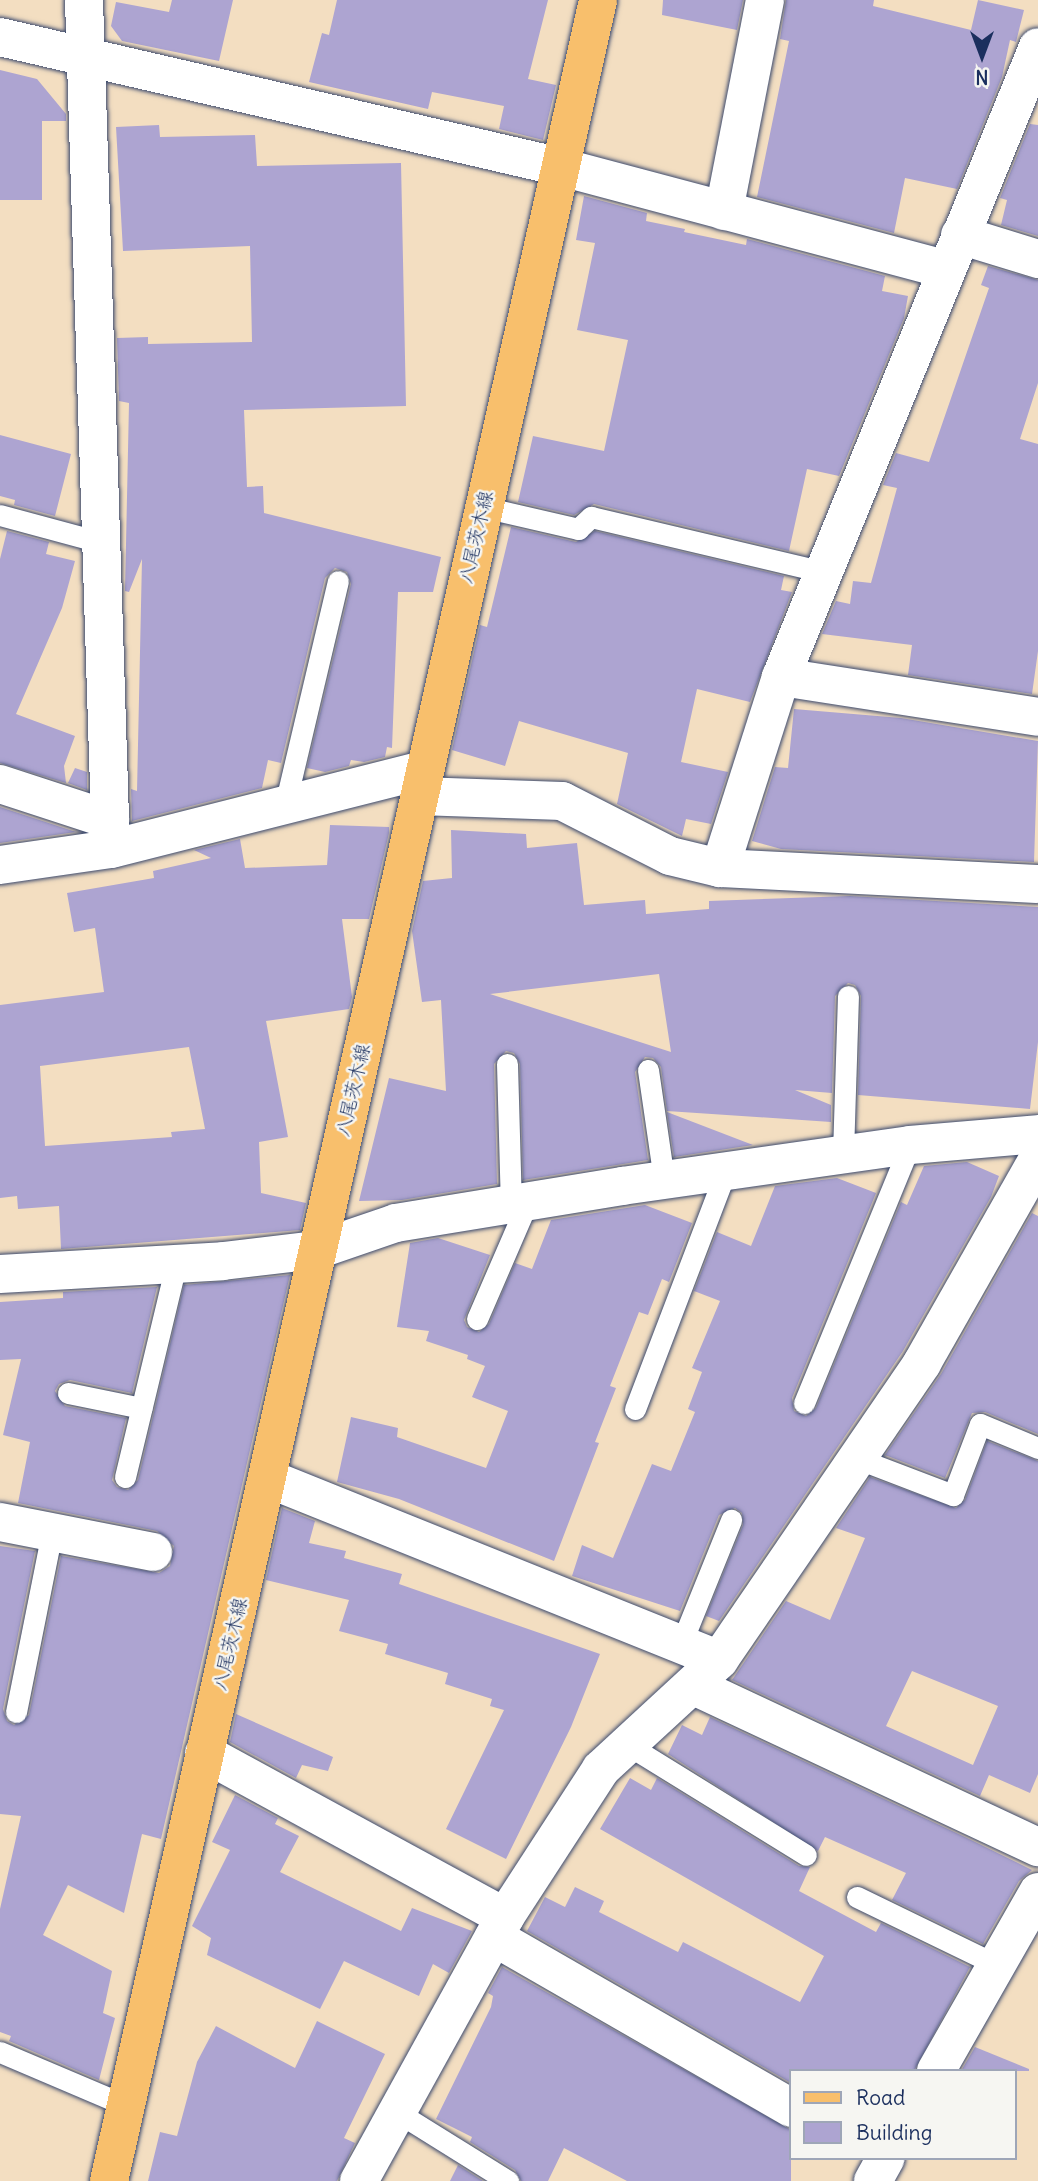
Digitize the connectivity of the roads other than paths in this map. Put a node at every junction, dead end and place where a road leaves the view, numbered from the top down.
1 (84, 0) edge
2 (598, 0) edge
3 (765, 0) edge
4 (0, 37) edge
5 (1038, 47) edge
6 (85, 60) junction
7 (1031, 85) edge
8 (561, 167) junction
9 (724, 211) junction
10 (960, 235) junction
11 (1038, 259) edge
12 (944, 269) junction
13 (483, 507) junction
14 (0, 514) edge
15 (100, 542) junction
16 (823, 572) junction
17 (338, 581) dead end
18 (780, 677) junction
19 (1038, 717) edge
20 (421, 783) junction
21 (0, 784) edge
22 (285, 805) junction
23 (110, 835) junction
24 (0, 865) edge
25 (720, 868) junction
26 (1038, 884) edge
27 (848, 996) dead end
28 (507, 1064) dead end
29 (648, 1070) dead end
30 (1038, 1134) edge
31 (909, 1145) junction
32 (843, 1154) junction
33 (1038, 1159) edge
34 (726, 1171) junction
35 (664, 1180) junction
36 (519, 1203) junction
37 (317, 1250) junction
38 (176, 1264) junction
39 (0, 1274) edge
40 (477, 1319) dead end
41 (68, 1394) dead end
42 (804, 1403) dead end
43 (142, 1408) junction
44 (635, 1409) dead end
45 (1038, 1447) edge
46 (856, 1458) junction
47 (125, 1477) dead end
48 (267, 1478) junction
49 (731, 1520) dead end
50 (0, 1522) edge
51 (52, 1532) junction
52 (153, 1552) dead end
53 (681, 1644) junction
54 (707, 1673) junction
55 (16, 1712) dead end
56 (628, 1745) junction
57 (204, 1753) junction
58 (1038, 1847) edge
59 (806, 1855) dead end
60 (1038, 1892) edge
61 (857, 1897) dead end
62 (500, 1927) junction
63 (997, 1965) junction
64 (0, 2052) edge
65 (937, 2069) edge
66 (125, 2105) junction
67 (790, 2107) edge
68 (397, 2112) junction
69 (109, 2181) edge
70 (359, 2181) edge
71 (508, 2181) edge

1 - 6 street
2 - 8 main road, 八尾茨木線
3 - 9 street
4 - 6 street
5 - 7 street
6 - 8 street
6 - 15 street
7 - 10 street
8 - 9 street
8 - 13 main road, 八尾茨木線
9 - 12 street
10 - 11 street
10 - 12 street
12 - 16 street
13 - 16 lane
13 - 20 main road, 八尾茨木線
14 - 15 lane
15 - 23 street
16 - 18 street
17 - 22 lane
18 - 19 street
18 - 25 street
20 - 22 street
20 - 25 street
20 - 37 main road, 八尾茨木線
21 - 23 street
22 - 23 street
23 - 24 street
25 - 26 street
27 - 32 lane
28 - 36 lane
29 - 35 lane
30 - 31 street
31 - 32 street
31 - 42 lane
32 - 34 street
33 - 46 street
34 - 35 street
34 - 44 lane
35 - 36 street
36 - 37 street
36 - 40 lane
37 - 38 street
37 - 48 main road, 八尾茨木線
38 - 39 street
38 - 43 lane
41 - 43 lane
43 - 47 lane
45 - 46 lane
46 - 54 street
48 - 53 street
48 - 57 main road, 八尾茨木線
49 - 53 lane
50 - 51 street
51 - 52 street
51 - 55 lane
53 - 54 street
54 - 56 street
54 - 58 street
56 - 59 lane
56 - 62 street
57 - 62 street
57 - 66 main road, 八尾茨木線
60 - 63 street
61 - 63 lane
62 - 67 street
62 - 68 street
63 - 65 street
64 - 66 lane
66 - 69 main road, 八尾茨木線
68 - 70 street
68 - 71 lane

